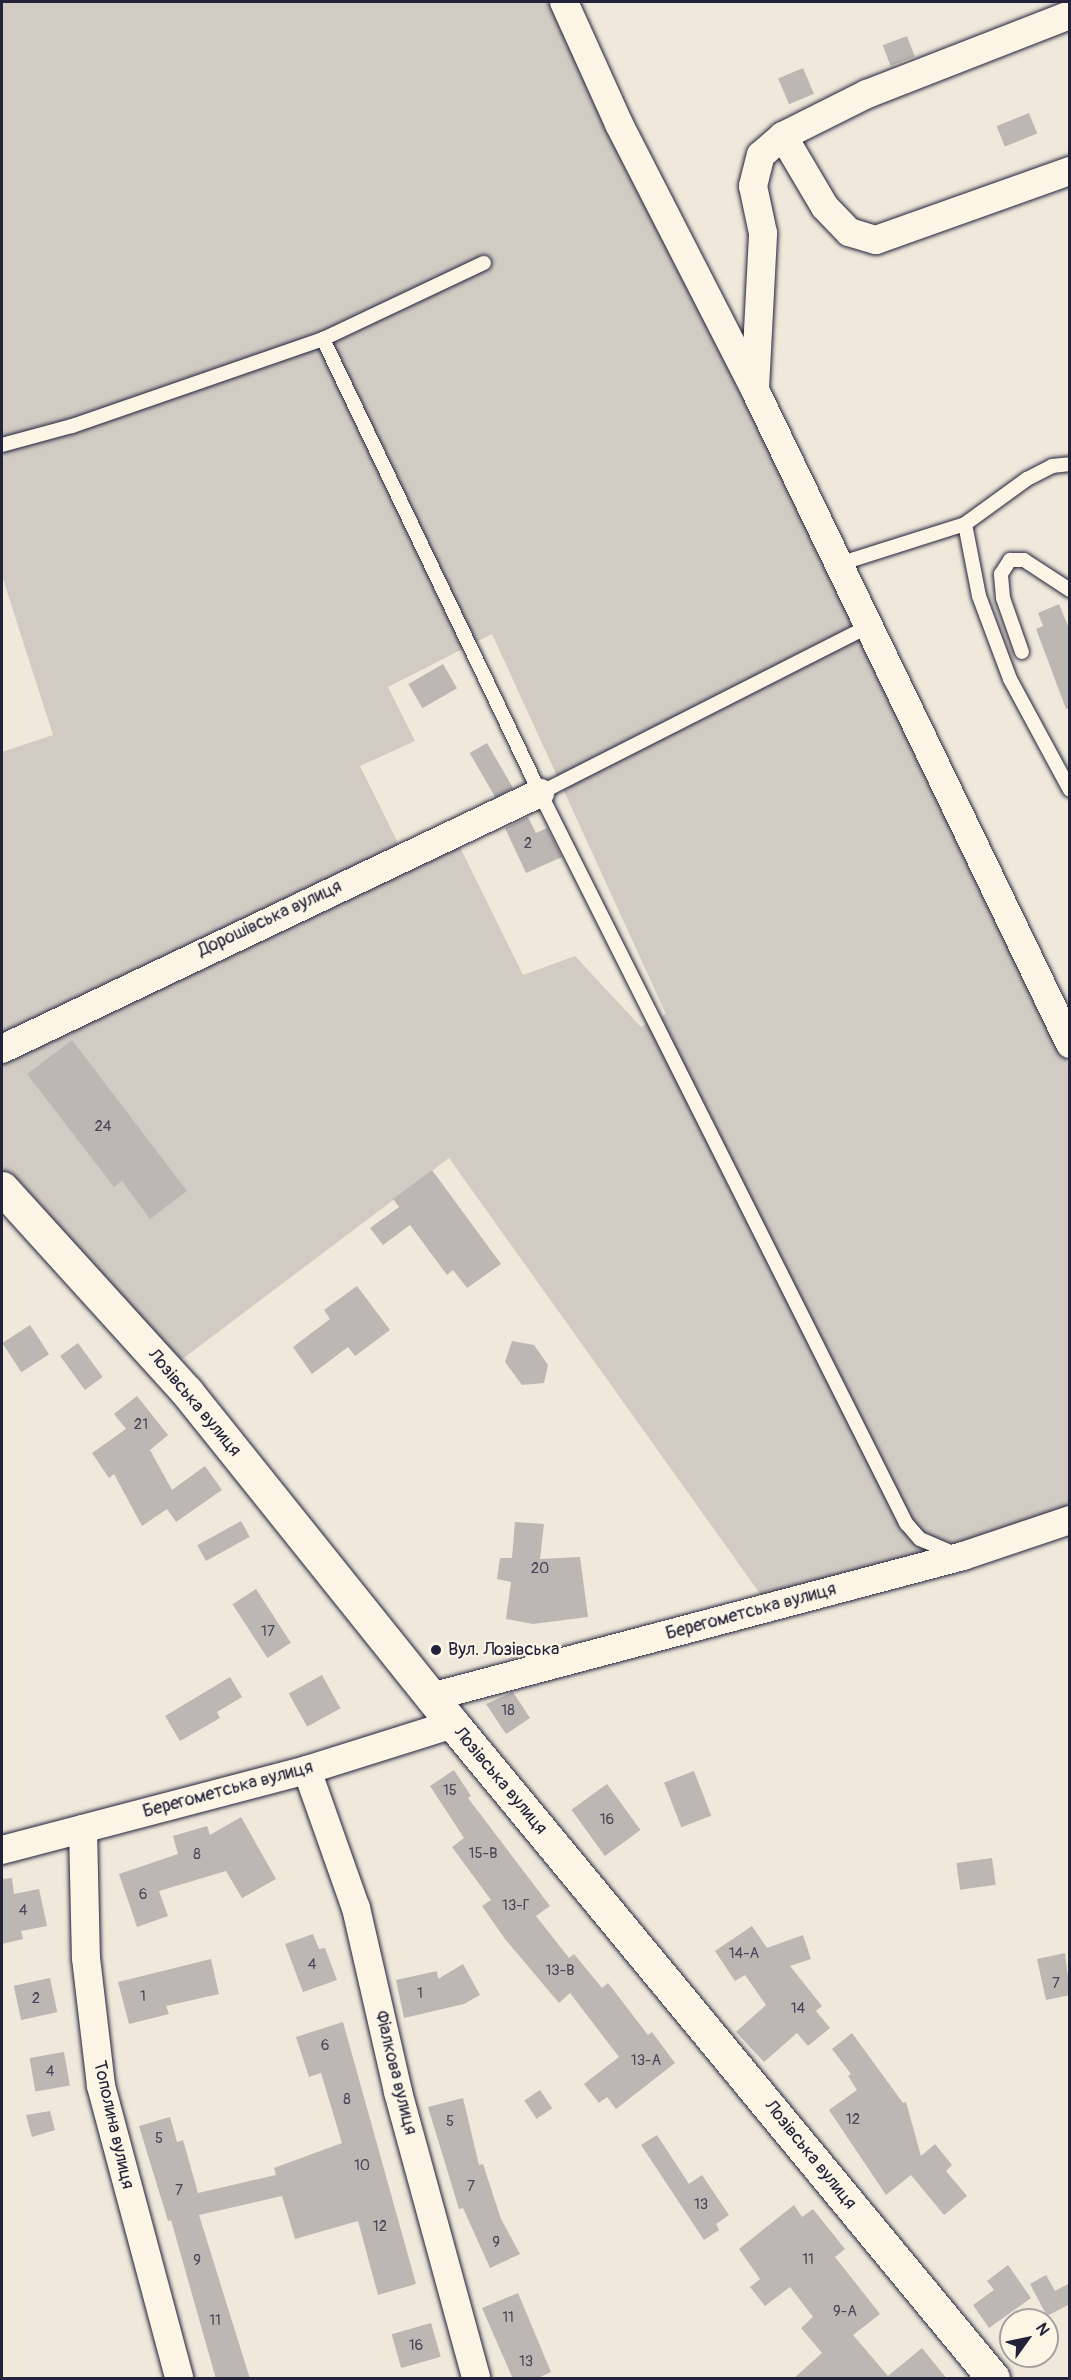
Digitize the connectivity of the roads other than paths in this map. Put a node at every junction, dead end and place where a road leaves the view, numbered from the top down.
1 (564, 2) edge
2 (1070, 15) edge
3 (783, 136) junction
4 (1070, 171) edge
5 (484, 263) dead end
6 (323, 339) junction
7 (755, 390) junction
8 (2, 445) edge
9 (1070, 464) edge
10 (965, 524) junction
11 (839, 564) junction
12 (1070, 590) edge
13 (869, 626) junction
14 (1022, 652) dead end
15 (1070, 790) edge
16 (540, 793) junction
17 (1070, 1044) edge
18 (2, 1049) edge
19 (2, 1188) edge
20 (1070, 1520) edge
21 (963, 1556) junction
22 (431, 1697) junction
23 (453, 1724) junction
24 (307, 1770) junction
25 (83, 1829) junction
26 (2, 1850) edge
27 (179, 2379) edge
28 (476, 2379) edge
29 (993, 2379) edge

1 - 7 street
2 - 3 street
3 - 4 street
3 - 7 street
5 - 6 lane
6 - 8 lane
6 - 16 lane
7 - 11 street
9 - 10 lane
10 - 11 lane
10 - 15 lane
11 - 13 street
12 - 14 lane
13 - 16 lane
13 - 17 street
16 - 18 street, Дорошівська вулиця
16 - 21 lane
19 - 22 street, Лозівська вулиця
20 - 21 street, Берегометська вулиця
21 - 22 street, Берегометська вулиця
22 - 23 street, Лозівська вулиця
23 - 24 street, Берегометська вулиця
23 - 29 street, Лозівська вулиця
24 - 25 street, Берегометська вулиця
24 - 28 street, Фіалкова вулиця
25 - 26 street, Берегометська вулиця
25 - 27 street, Тополина вулиця

